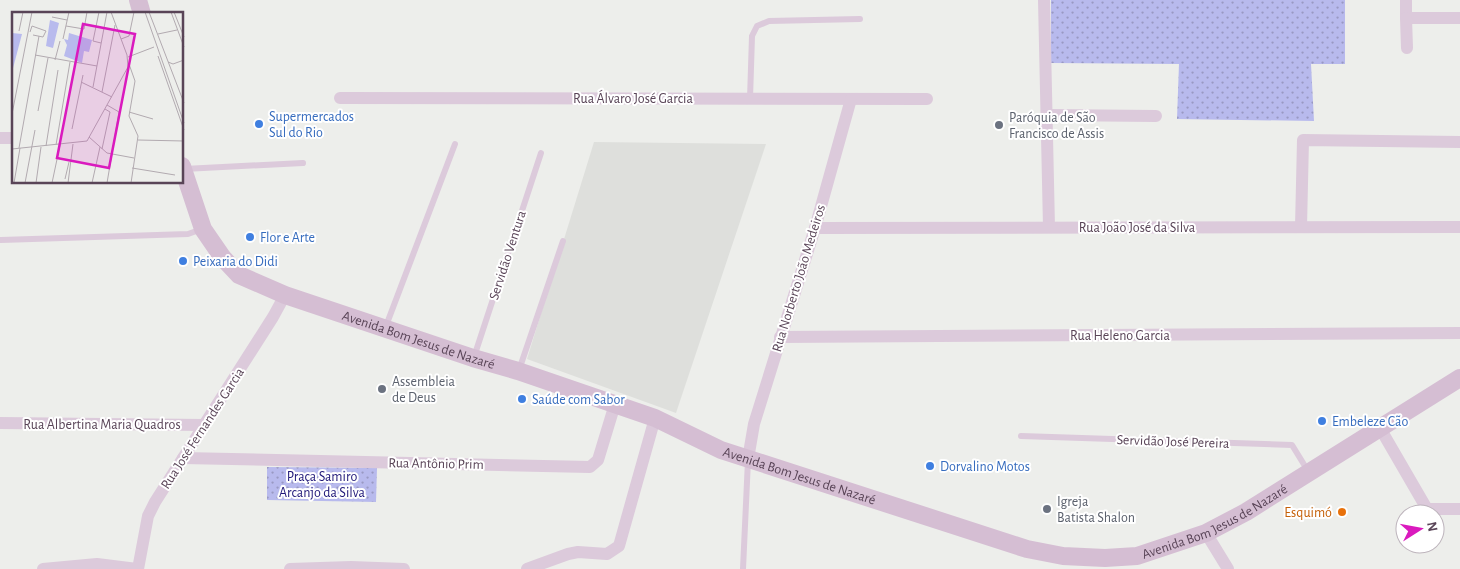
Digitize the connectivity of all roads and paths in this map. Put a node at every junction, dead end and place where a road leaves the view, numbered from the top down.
1 (1044, 0) edge
2 (1406, 0) edge
3 (1406, 18) junction
4 (1460, 18) edge
5 (860, 19) dead end
6 (1406, 48) dead end
7 (340, 98) dead end
8 (750, 99) junction
9 (851, 99) junction
10 (927, 99) dead end
11 (1047, 116) junction
12 (1156, 116) dead end
13 (1460, 142) edge
14 (455, 144) dead end
15 (541, 153) dead end
16 (303, 163) dead end
17 (184, 168) edge
18 (184, 171) edge
19 (1049, 227) junction
20 (1301, 227) junction
21 (1460, 227) edge
22 (815, 228) junction
23 (203, 229) junction
24 (1, 240) edge
25 (563, 241) dead end
26 (285, 295) junction
27 (386, 328) junction
28 (1460, 333) edge
29 (780, 337) junction
30 (473, 358) junction
31 (518, 371) junction
32 (1460, 378) edge
33 (615, 404) junction
34 (655, 418) junction
35 (0, 423) edge
36 (205, 425) junction
37 (1380, 428) junction
38 (1021, 436) dead end
39 (182, 458) junction
40 (748, 459) junction
41 (1308, 472) junction
42 (1460, 510) edge
43 (1206, 533) junction
44 (1132, 562) edge
45 (1106, 563) edge
46 (42, 569) edge
47 (137, 569) edge
48 (290, 569) edge
49 (404, 569) edge
50 (527, 569) edge
51 (743, 569) edge
52 (1228, 569) edge

1 - 11 street
2 - 3 street
3 - 4 street
3 - 6 street
5 - 8 lane
7 - 8 street, Rua Álvaro José Garcia
8 - 9 street, Rua Álvaro José Garcia
9 - 10 street, Rua Álvaro José Garcia
9 - 22 street, Rua Norberto João Medeiros
11 - 12 street
11 - 19 street
13 - 20 street
14 - 27 lane
15 - 30 lane, Servidão Ventura
16 - 17 lane
18 - 23 main road, Avenida Bom Jesus de Nazaré
19 - 20 street, Rua João José da Silva
19 - 22 street, Rua João José da Silva
20 - 21 street, Rua João José da Silva
22 - 29 street, Rua Norberto João Medeiros
23 - 24 lane
23 - 26 main road, Avenida Bom Jesus de Nazaré
25 - 31 lane
26 - 27 main road, Avenida Bom Jesus de Nazaré
26 - 36 street, Rua José Fernandes Garcia
27 - 30 main road, Avenida Bom Jesus de Nazaré
28 - 29 street, Rua Heleno Garcia
29 - 40 street, Rua Norberto João Medeiros
30 - 31 main road, Avenida Bom Jesus de Nazaré
31 - 33 main road, Avenida Bom Jesus de Nazaré
32 - 37 main road, Avenida Bom Jesus de Nazaré
33 - 34 main road, Avenida Bom Jesus de Nazaré
33 - 39 street, Rua Antônio Prim
34 - 40 main road, Avenida Bom Jesus de Nazaré
34 - 50 street
35 - 36 street, Rua Albertina Maria Quadros
36 - 39 street, Rua José Fernandes Garcia
37 - 41 main road, Avenida Bom Jesus de Nazaré
37 - 42 street
38 - 41 lane, Servidão José Pereira
39 - 47 street, Rua José Fernandes Garcia
40 - 45 main road, Avenida Bom Jesus de Nazaré
40 - 51 lane
41 - 43 main road, Avenida Bom Jesus de Nazaré
43 - 44 main road, Avenida Bom Jesus de Nazaré
43 - 52 street
44 - 45 main road, Avenida Bom Jesus de Nazaré
46 - 47 street
48 - 49 street

